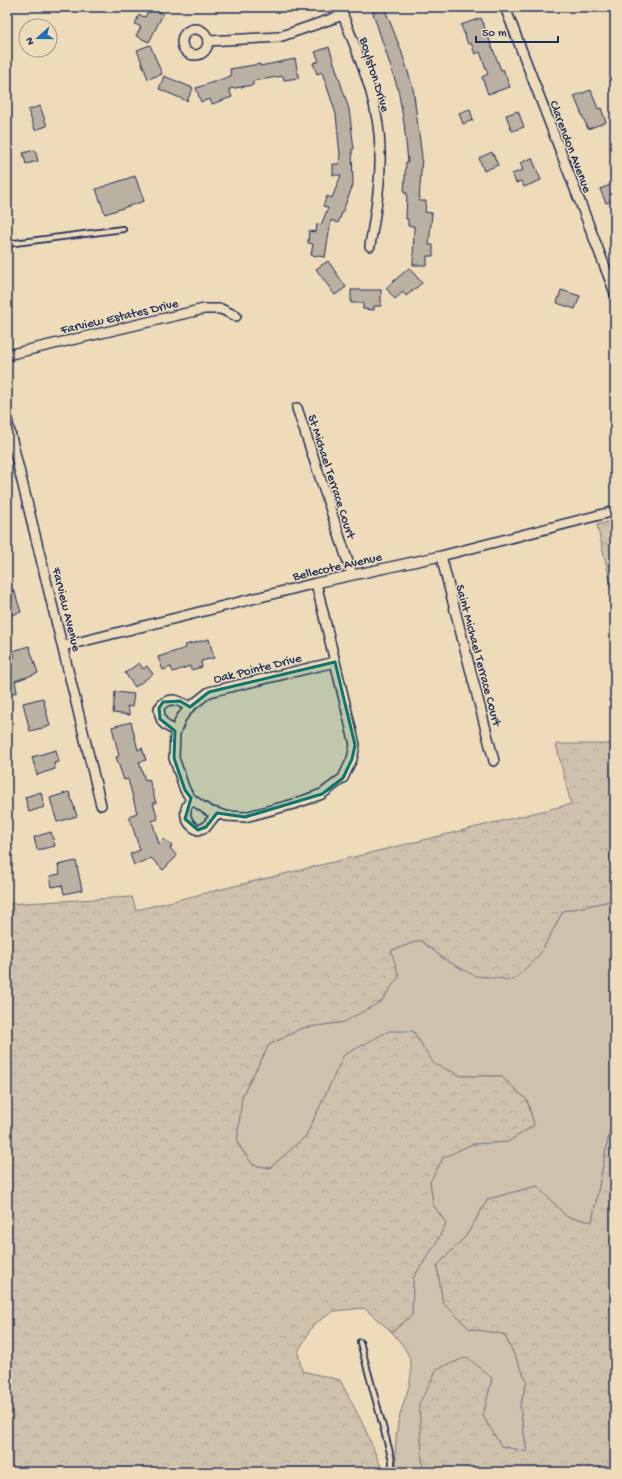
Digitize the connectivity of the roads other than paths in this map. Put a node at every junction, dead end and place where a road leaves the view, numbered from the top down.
1 (505, 7) edge
2 (341, 11) edge
3 (208, 41) dead end
4 (124, 229) dead end
5 (7, 244) edge
6 (370, 246) dead end
7 (615, 294) edge
8 (236, 316) dead end
9 (7, 354) edge
10 (297, 408) dead end
11 (7, 420) edge
12 (615, 510) edge
13 (441, 556) junction
14 (352, 574) junction
15 (316, 583) junction
16 (64, 646) junction
17 (335, 662) junction
18 (190, 707) junction
19 (176, 731) junction
20 (494, 760) dead end
21 (192, 799) junction
22 (101, 805) dead end
23 (217, 813) junction
24 (360, 1342) dead end
25 (392, 1472) edge

1 - 7 street, Clarendon Avenue
2 - 3 street
2 - 6 street, Boylston Drive
4 - 5 lane
8 - 9 street, Farview Estates Drive
10 - 14 street, St Michael Terrace Court
11 - 16 street, Farview Avenue
12 - 13 street, Bellecote Avenue
13 - 14 street, Bellecote Avenue
13 - 20 street, Saint Michael Terrace Court
14 - 15 street, Bellecote Avenue
15 - 16 street, Bellecote Avenue
15 - 17 street, Oak Pointe Drive
16 - 22 street, Farview Avenue
17 - 18 street, Oak Pointe Drive
17 - 23 street, Oak Pointe Drive
18 - 19 street, Oak Pointe Drive
18 - 19 street
19 - 21 street, Oak Pointe Drive
21 - 23 street, Oak Pointe Drive
21 - 23 street
24 - 25 lane

